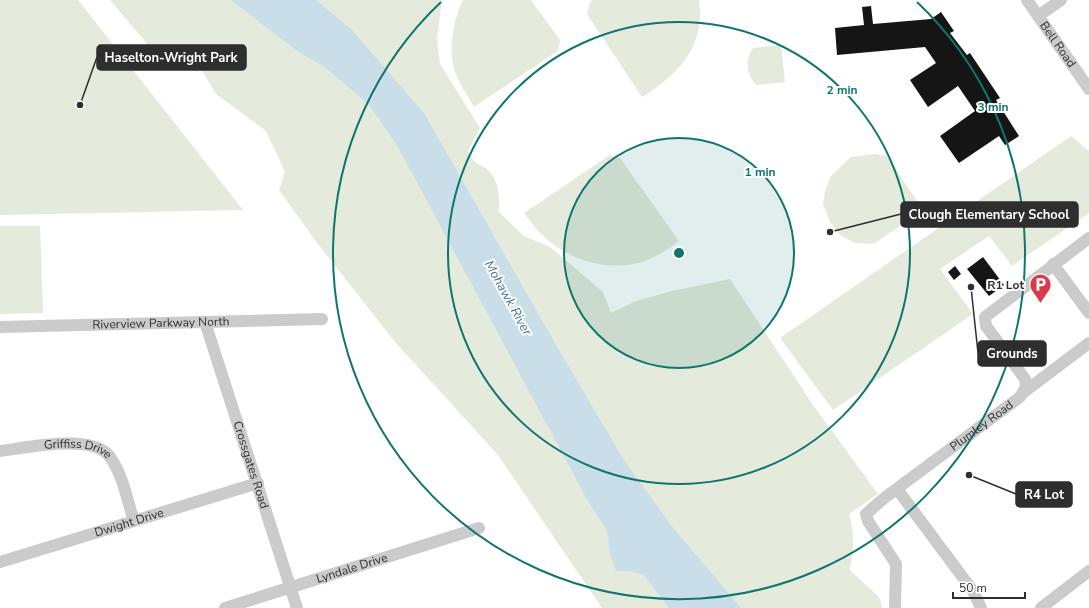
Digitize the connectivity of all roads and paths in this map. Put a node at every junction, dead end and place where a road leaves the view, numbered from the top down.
1 (1027, 0) edge
2 (1061, 0) edge
3 (1038, 16) junction
4 (1089, 89) edge
5 (1089, 238) edge
6 (1053, 264) junction
7 (1089, 313) edge
8 (322, 319) dead end
9 (205, 322) junction
10 (0, 327) edge
11 (1089, 343) edge
12 (1024, 392) junction
13 (0, 451) edge
14 (258, 483) junction
15 (897, 489) junction
16 (134, 521) junction
17 (479, 528) dead end
18 (0, 562) edge
19 (1089, 571) edge
20 (291, 588) junction
21 (225, 608) edge
22 (297, 608) edge
23 (895, 608) edge
24 (981, 608) edge
25 (1041, 608) edge

1 - 3 street, Bell Road
2 - 3 street
3 - 4 street, Bell Road
5 - 6 street, Plumley Road
6 - 7 street
6 - 12 street, Plumley Road
8 - 9 street, Riverview Parkway North
9 - 10 street, Riverview Parkway North
9 - 14 street, Crossgates Road
11 - 12 street
12 - 15 street, Plumley Road
13 - 16 street, Griffiss Drive
14 - 16 street, Dwight Drive
14 - 20 street, Crossgates Road
15 - 23 street, Plumley Road
15 - 24 street
16 - 18 street, Dwight Drive
17 - 20 street, Lyndale Drive
19 - 25 street
20 - 21 street, Lyndale Drive
20 - 22 street, Crossgates Road

